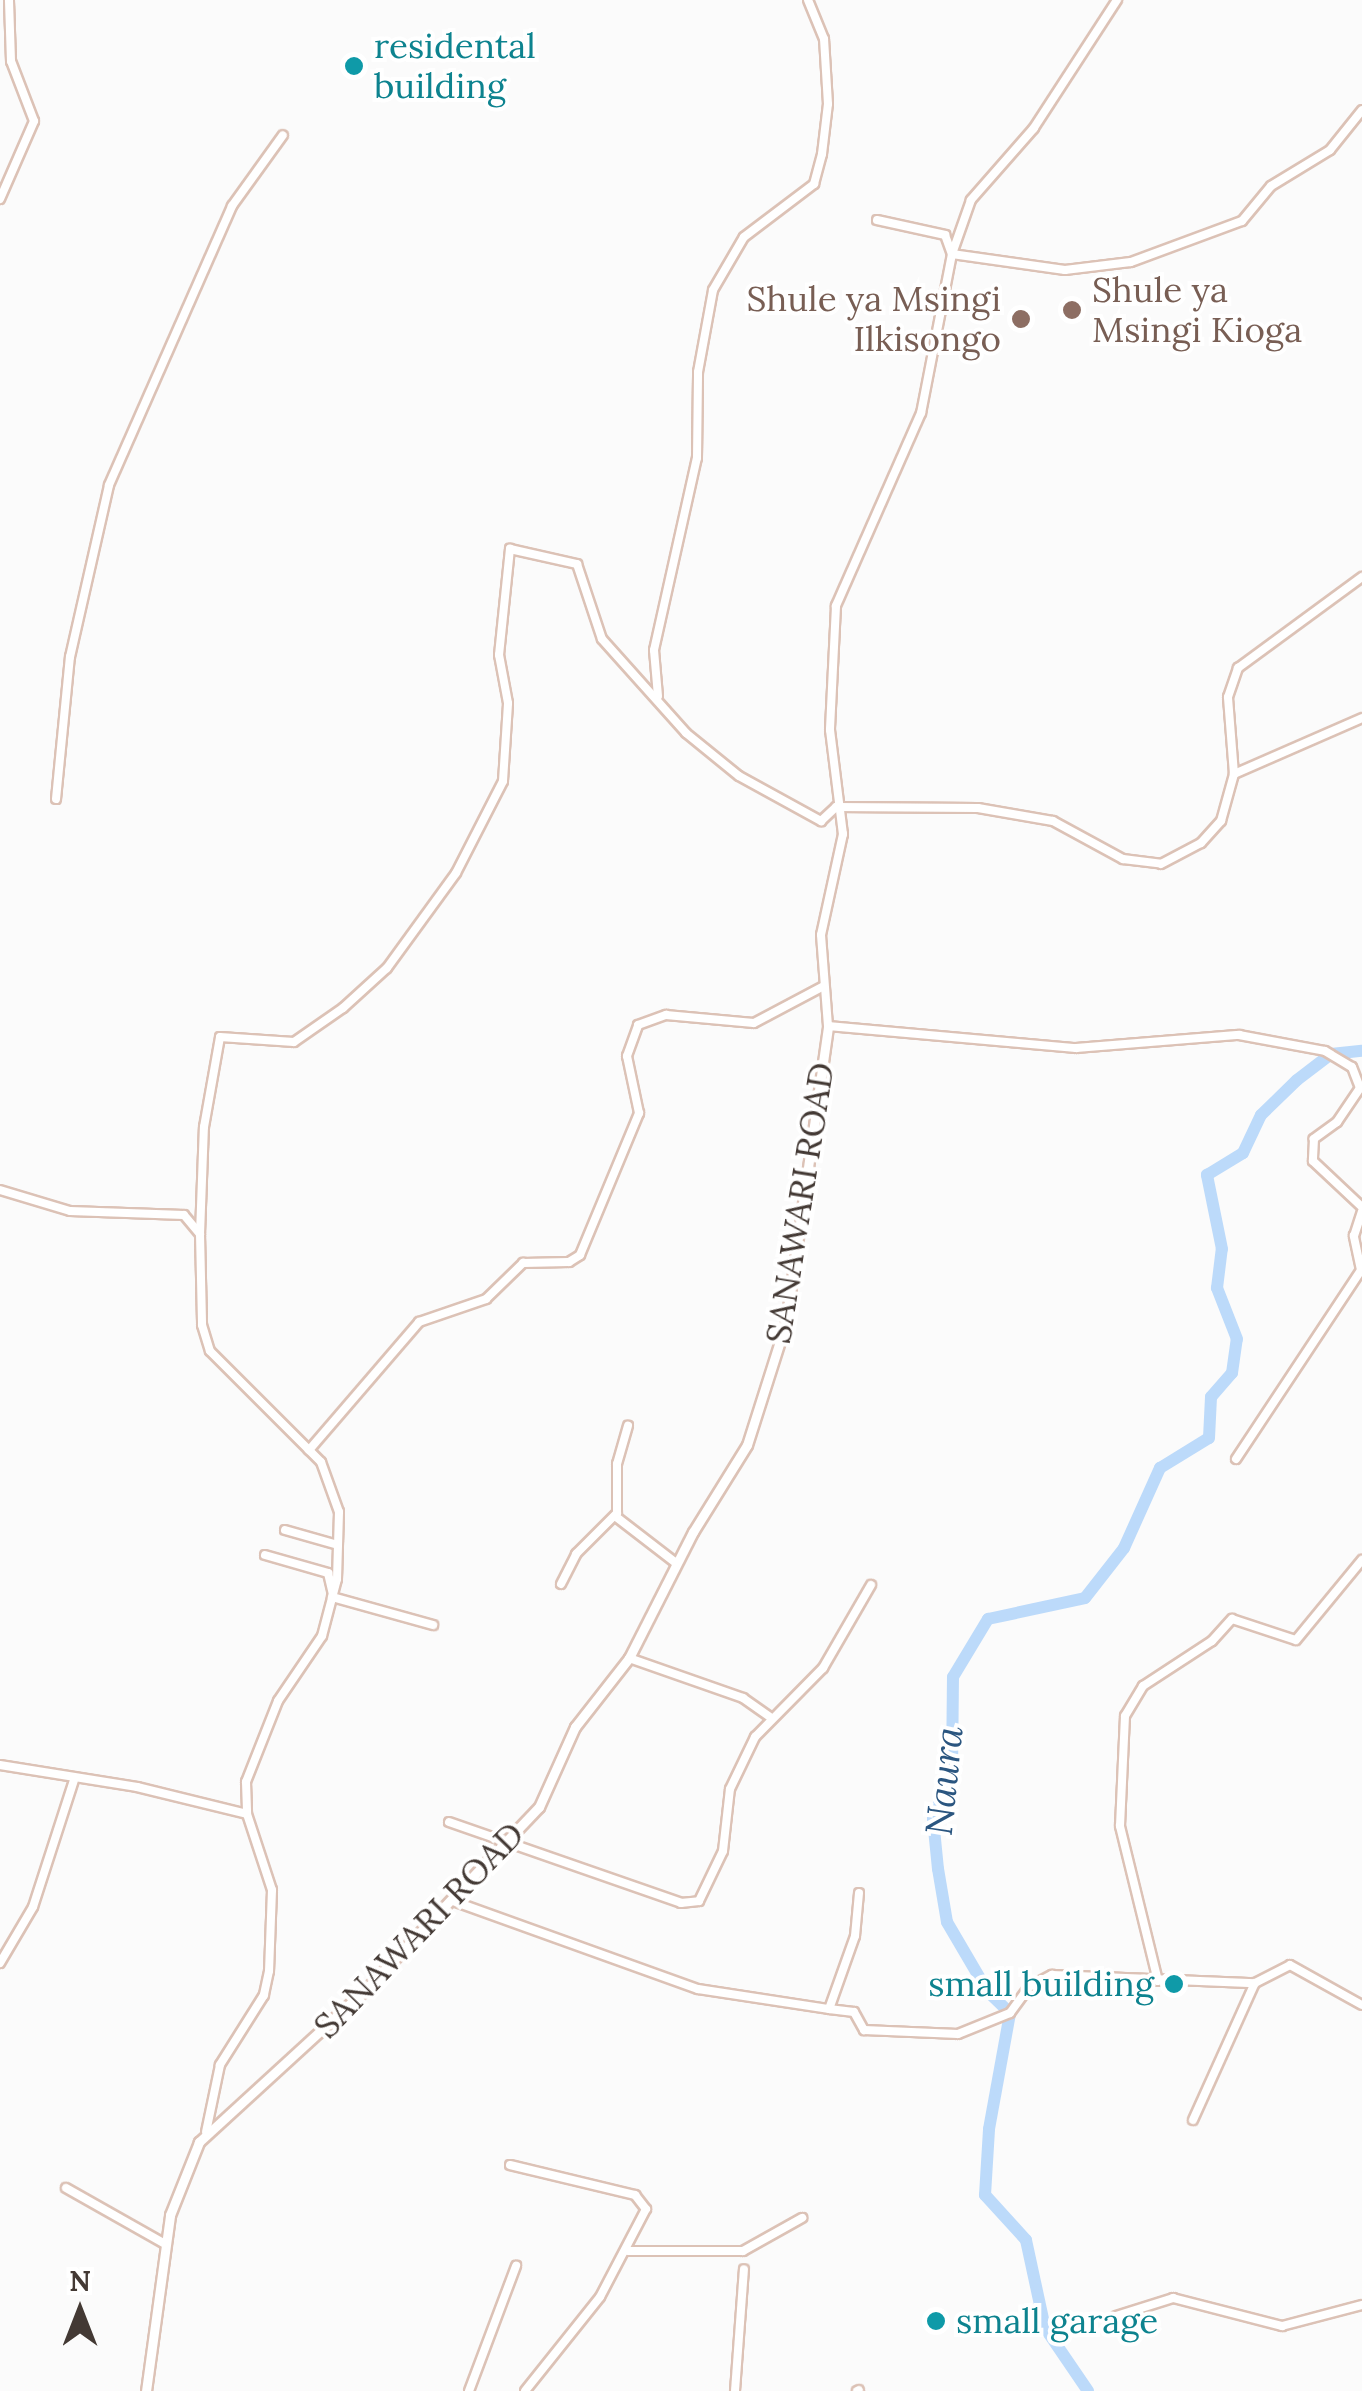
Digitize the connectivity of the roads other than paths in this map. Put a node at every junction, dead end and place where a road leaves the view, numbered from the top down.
1 (8, 0) edge
2 (808, 0) edge
3 (1117, 0) edge
4 (1362, 110) edge
5 (283, 135) dead end
6 (0, 199) edge
7 (877, 220) dead end
8 (952, 254) junction
9 (1362, 576) edge
10 (659, 700) junction
11 (1362, 718) edge
12 (1234, 774) junction
13 (56, 799) dead end
14 (836, 806) junction
15 (824, 986) junction
16 (828, 1026) junction
17 (0, 1190) edge
18 (1362, 1209) edge
19 (200, 1234) junction
20 (628, 1426) dead end
21 (309, 1450) junction
22 (1236, 1460) dead end
23 (615, 1516) junction
24 (285, 1530) dead end
25 (338, 1544) junction
26 (266, 1555) dead end
27 (1362, 1560) edge
28 (676, 1563) junction
29 (561, 1584) dead end
30 (871, 1585) dead end
31 (333, 1596) junction
32 (432, 1625) dead end
33 (629, 1658) junction
34 (770, 1717) junction
35 (0, 1765) edge
36 (74, 1780) junction
37 (248, 1814) junction
38 (449, 1822) dead end
39 (504, 1844) junction
40 (860, 1893) dead end
41 (453, 1900) junction
42 (0, 1963) edge
43 (1158, 1980) junction
44 (1255, 1983) junction
45 (1362, 2005) edge
46 (829, 2009) junction
47 (1193, 2120) dead end
48 (206, 2132) junction
49 (510, 2165) dead end
50 (66, 2188) dead end
51 (802, 2218) dead end
52 (165, 2244) junction
53 (628, 2252) junction
54 (516, 2266) dead end
55 (744, 2269) dead end
56 (1362, 2305) edge
57 (1116, 2316) dead end
58 (146, 2391) edge
59 (469, 2391) edge
60 (526, 2391) edge
61 (735, 2391) edge

1 - 6 street
2 - 10 street
3 - 8 street, SANAWARI ROAD
4 - 8 street
5 - 13 street
7 - 8 street
8 - 14 street, SANAWARI ROAD
9 - 12 street
10 - 14 street
10 - 19 street
11 - 12 street
12 - 14 street
14 - 15 street, SANAWARI ROAD
15 - 16 street, SANAWARI ROAD
15 - 21 street
16 - 18 street
16 - 28 street, SANAWARI ROAD
17 - 19 street
18 - 22 street
19 - 21 street
20 - 23 street
21 - 25 street
23 - 28 street
23 - 29 street
24 - 25 street
25 - 31 street
26 - 31 street
27 - 43 street
28 - 33 street, SANAWARI ROAD
30 - 34 street
31 - 32 street
31 - 37 street
33 - 34 street
33 - 39 street, SANAWARI ROAD
34 - 39 street
35 - 36 street
36 - 37 street
36 - 42 street
37 - 48 street
38 - 39 street
39 - 41 street, SANAWARI ROAD
40 - 46 street
41 - 46 street
41 - 48 street, SANAWARI ROAD
43 - 44 street
43 - 46 street
44 - 45 street
44 - 47 street
48 - 52 street, SANAWARI ROAD
49 - 53 street
50 - 52 street
51 - 53 street
52 - 58 street, SANAWARI ROAD
53 - 60 street
54 - 59 street
55 - 61 street
56 - 57 street

